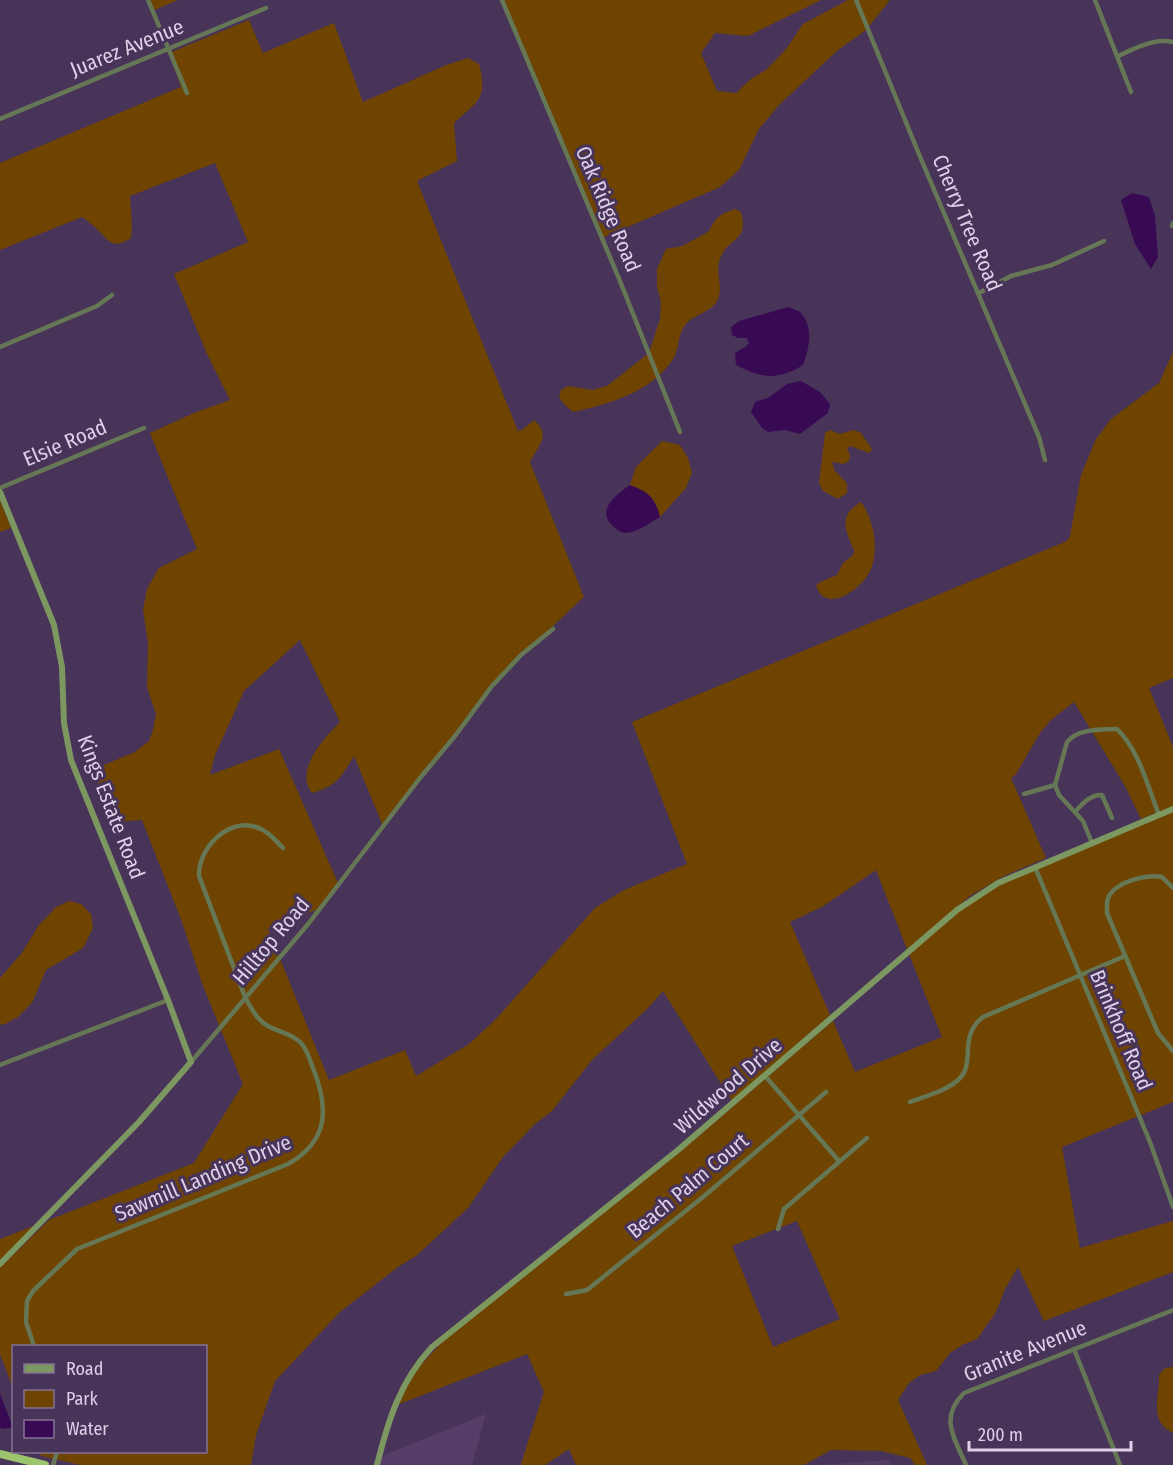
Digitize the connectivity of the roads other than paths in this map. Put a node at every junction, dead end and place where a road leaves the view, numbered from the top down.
1 (148, 0) edge
2 (502, 0) edge
3 (856, 0) edge
4 (1095, 0) edge
5 (266, 8) dead end
6 (1173, 42) edge
7 (168, 49) junction
8 (1118, 56) junction
9 (1131, 92) dead end
10 (187, 93) dead end
11 (0, 118) edge
12 (1104, 241) dead end
13 (979, 293) junction
14 (112, 295) dead end
15 (0, 347) edge
16 (144, 428) dead end
17 (680, 432) dead end
18 (1045, 460) dead end
19 (0, 490) edge
20 (553, 629) dead end
21 (1055, 785) junction
22 (1024, 794) dead end
23 (1173, 809) edge
24 (1075, 812) junction
25 (1159, 815) junction
26 (1112, 818) dead end
27 (1092, 843) junction
28 (283, 848) dead end
29 (1035, 867) junction
30 (1173, 888) edge
31 (1125, 956) junction
32 (1080, 975) junction
33 (245, 997) junction
34 (168, 1000) junction
35 (1173, 1051) edge
36 (191, 1062) junction
37 (0, 1065) edge
38 (765, 1076) junction
39 (826, 1092) dead end
40 (910, 1102) dead end
41 (798, 1115) junction
42 (867, 1138) dead end
43 (839, 1161) junction
44 (1173, 1207) edge
45 (778, 1229) dead end
46 (0, 1264) edge
47 (566, 1294) dead end
48 (1173, 1310) edge
49 (33, 1345) edge
50 (1074, 1349) junction
51 (0, 1454) edge
52 (45, 1465) edge
53 (377, 1465) edge
54 (966, 1465) edge
55 (1120, 1465) edge

1 - 7 street
2 - 17 street, Oak Ridge Road
3 - 13 street, Cherry Tree Road
4 - 8 street
5 - 7 street, Juarez Avenue
6 - 8 street
7 - 10 street
7 - 11 street, Juarez Avenue
8 - 9 street
12 - 13 street
13 - 18 street, Cherry Tree Road
14 - 15 street
16 - 19 street, Elsie Road
19 - 34 street, Kings Estate Road
20 - 33 street, Hilltop Road
21 - 22 street
21 - 24 street
21 - 25 street
23 - 25 street, Wildwood Drive
24 - 26 street
24 - 27 street
25 - 27 street, Wildwood Drive
27 - 29 street, Wildwood Drive
28 - 33 street
29 - 32 street, Brinkhoff Road
29 - 38 street, Wildwood Drive
30 - 31 street
31 - 32 street
31 - 35 street
32 - 40 street
32 - 44 street, Brinkhoff Road
33 - 36 street, Hilltop Road
33 - 49 street, Sawmill Landing Drive
34 - 36 street, Kings Estate Road
34 - 37 street
36 - 46 street, Hilltop Road
38 - 41 street
38 - 53 street, Wildwood Drive
39 - 41 street, Beach Palm Court
41 - 43 street
41 - 47 street, Beach Palm Court
42 - 43 street
43 - 45 street
48 - 50 street, Granite Avenue
50 - 54 street, Granite Avenue
50 - 55 street
51 - 52 highway

